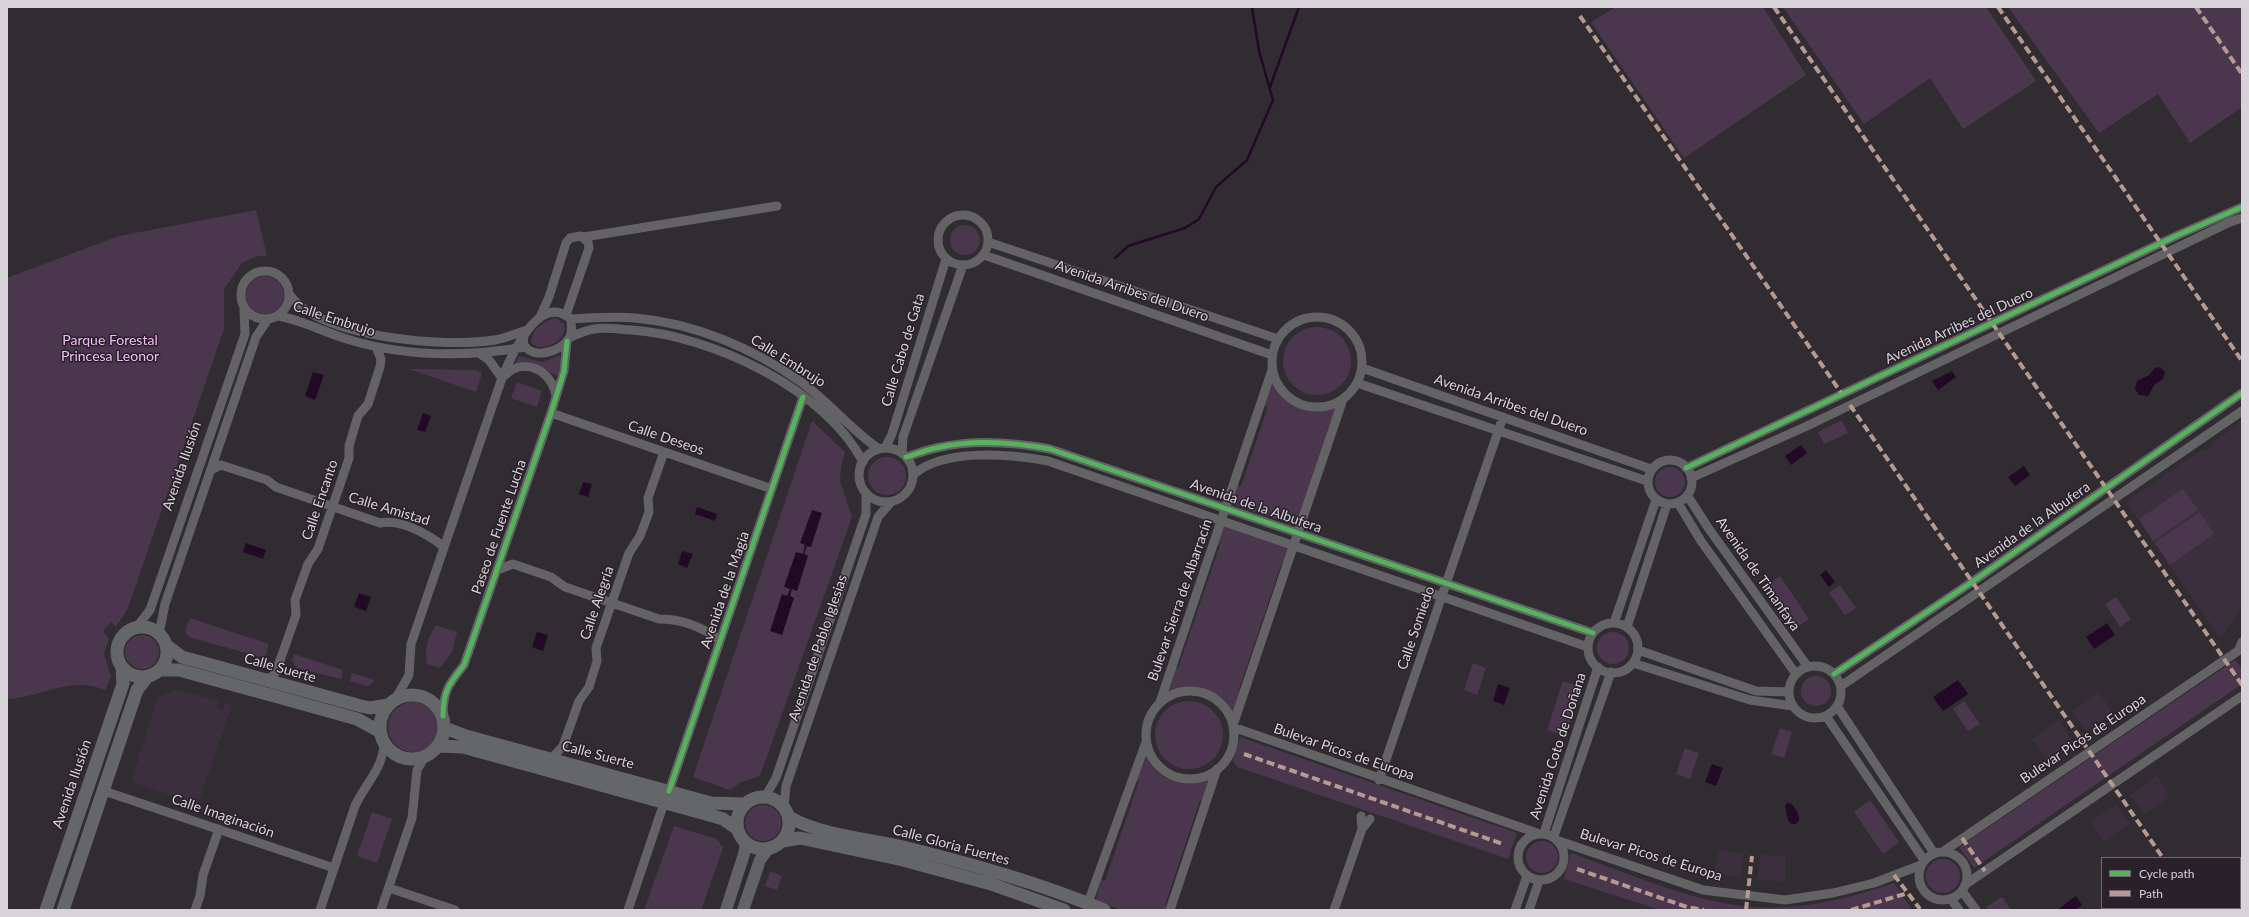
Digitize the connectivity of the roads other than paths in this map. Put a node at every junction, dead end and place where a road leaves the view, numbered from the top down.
1 (777, 206) dead end
2 (2242, 207) edge
3 (2242, 218) edge
4 (584, 237) junction
5 (988, 242) junction
6 (984, 255) junction
7 (946, 259) junction
8 (963, 265) junction
9 (290, 295) junction
10 (244, 308) junction
11 (278, 316) junction
12 (540, 317) junction
13 (568, 317) junction
14 (268, 319) junction
15 (526, 333) junction
16 (1278, 338) junction
17 (568, 339) junction
18 (376, 347) junction
19 (525, 347) junction
20 (516, 349) junction
21 (479, 353) junction
22 (1272, 355) junction
23 (1362, 368) junction
24 (1272, 370) junction
25 (502, 378) junction
26 (1357, 383) junction
27 (2242, 393) edge
28 (556, 394) junction
29 (804, 397) junction
30 (1343, 398) junction
31 (2242, 411) edge
32 (551, 413) junction
33 (1503, 417) junction
34 (1499, 430) junction
35 (882, 449) junction
36 (664, 452) junction
37 (904, 455) junction
38 (863, 462) junction
39 (1686, 468) junction
40 (1652, 469) junction
41 (211, 470) junction
42 (914, 474) junction
43 (1691, 478) junction
44 (1647, 482) junction
45 (772, 489) junction
46 (866, 493) junction
47 (1688, 496) junction
48 (1656, 500) junction
49 (891, 502) junction
50 (1678, 503) junction
51 (1667, 504) junction
52 (332, 506) junction
53 (1225, 508) junction
54 (1221, 521) junction
55 (1298, 533) junction
56 (1294, 545) junction
57 (444, 547) junction
58 (497, 570) junction
59 (1446, 584) junction
60 (1442, 596) junction
61 (612, 603) junction
62 (1614, 623) junction
63 (1627, 627) junction
64 (136, 628) junction
65 (1593, 633) junction
66 (159, 634) junction
67 (720, 640) junction
68 (2242, 642) edge
69 (167, 646) junction
70 (1588, 647) junction
71 (1638, 650) junction
72 (2240, 655) edge
73 (1633, 663) junction
74 (122, 667) junction
75 (1598, 667) junction
76 (1808, 667) junction
77 (161, 670) junction
78 (1611, 672) junction
79 (1796, 674) junction
80 (1834, 674) junction
81 (147, 677) junction
82 (264, 680) junction
83 (1841, 686) junction
84 (1789, 692) junction
85 (2242, 696) edge
86 (392, 702) junction
87 (1160, 702) junction
88 (1793, 706) junction
89 (1837, 706) junction
90 (1826, 716) junction
91 (444, 722) junction
92 (1233, 726) junction
93 (379, 731) junction
94 (1146, 742) junction
95 (384, 745) junction
96 (439, 746) junction
97 (424, 758) junction
98 (551, 759) junction
99 (1217, 769) junction
100 (1379, 780) junction
101 (104, 791) junction
102 (667, 797) junction
103 (765, 797) junction
104 (744, 804) junction
105 (786, 812) junction
106 (1360, 816) dead end
107 (1370, 819) dead end
108 (736, 828) junction
109 (219, 829) junction
110 (1362, 829) junction
111 (1540, 833) junction
112 (1556, 839) junction
113 (783, 841) junction
114 (746, 843) junction
115 (768, 849) junction
116 (1944, 851) junction
117 (1934, 853) junction
118 (1922, 863) junction
119 (334, 868) junction
120 (1527, 876) junction
121 (1539, 881) junction
122 (389, 888) junction
123 (1964, 888) junction
124 (1951, 899) junction
125 (1088, 904) junction
126 (46, 910) edge
127 (63, 910) edge
128 (195, 910) edge
129 (320, 910) edge
130 (381, 910) edge
131 (455, 910) edge
132 (628, 910) edge
133 (726, 910) edge
134 (743, 910) edge
135 (1064, 910) edge
136 (1104, 910) edge
137 (1170, 910) edge
138 (1334, 910) edge
139 (1516, 910) edge
140 (1530, 910) edge
141 (1958, 910) edge
142 (1976, 910) edge

1 - 4 street
2 - 39 street, Avenida Arribes del Duero
3 - 43 street, Avenida Arribes del Duero
4 - 12 street
4 - 13 street
5 - 6 street
5 - 7 street
5 - 16 street, Avenida Arribes del Duero
6 - 8 street
6 - 22 street, Avenida Arribes del Duero
7 - 8 street
7 - 35 street, Calle Cabo de Gata
8 - 37 street, Calle Cabo de Gata
9 - 10 street
9 - 11 street
9 - 15 street, Calle Embrujo
10 - 14 street
10 - 64 street, Avenida Ilusión
11 - 14 street
11 - 18 street, Calle Embrujo
12 - 13 street
12 - 15 street
13 - 17 street
13 - 35 street, Calle Embrujo
14 - 41 street, Avenida Ilusión
15 - 19 street
15 - 20 street
16 - 22 street
16 - 23 street
17 - 19 street
17 - 28 street, Paseo de Fuente Lucha
17 - 29 street, Calle Embrujo
18 - 21 street, Calle Embrujo
18 - 52 street, Calle Encanto
19 - 20 street, Calle Embrujo
20 - 21 street, Calle Embrujo
20 - 25 street
21 - 25 street
22 - 24 street
23 - 26 street
23 - 33 street, Avenida Arribes del Duero
24 - 30 street
24 - 53 street, Bulevar Sierra de Albarracín
25 - 28 street
25 - 57 street
26 - 30 street
26 - 34 street, Avenida Arribes del Duero
27 - 80 street, Avenida de la Albufera
28 - 32 street, Paseo de Fuente Lucha
29 - 38 street, Calle Embrujo
29 - 45 street, Avenida de la Magia
30 - 55 street
31 - 83 street, Avenida de la Albufera
32 - 36 street, Calle Deseos
32 - 58 street, Paseo de Fuente Lucha
33 - 34 street, Calle Somiedo
33 - 40 street, Avenida Arribes del Duero
34 - 44 street, Avenida Arribes del Duero
34 - 59 street, Calle Somiedo
35 - 37 street
35 - 38 street
36 - 45 street, Calle Deseos
36 - 61 street, Calle Alegría
37 - 42 street
37 - 53 street, Avenida de la Albufera
38 - 46 street
39 - 40 street
39 - 43 street
40 - 44 street
41 - 52 street, Calle Amistad
41 - 66 street, Avenida Ilusión
42 - 49 street
42 - 54 street, Avenida de la Albufera
43 - 47 street
44 - 48 street
45 - 67 street, Avenida de la Magia
46 - 49 street
46 - 103 street, Avenida de Pablo Iglesias
47 - 50 street
47 - 76 street, Avenida de Timanfaya
48 - 51 street
48 - 62 street
49 - 105 street, Avenida de Pablo Iglesias
50 - 51 street
50 - 79 street, Avenida de Timanfaya
51 - 63 street
52 - 57 street, Calle Amistad
52 - 82 street, Calle Encanto
53 - 54 street, Bulevar Sierra de Albarracín
53 - 55 street, Avenida de la Albufera
54 - 56 street, Avenida de la Albufera
54 - 87 street, Bulevar Sierra de Albarracín
55 - 56 street
55 - 59 street, Avenida de la Albufera
56 - 60 street, Avenida de la Albufera
56 - 92 street
57 - 86 street
58 - 61 street
58 - 91 street, Paseo de Fuente Lucha
59 - 60 street, Calle Somiedo
59 - 65 street, Avenida de la Albufera
60 - 70 street, Avenida de la Albufera
60 - 100 street, Calle Somiedo
61 - 67 street
61 - 98 street, Calle Alegría
62 - 63 street
62 - 65 street
63 - 71 street
64 - 66 main road
64 - 74 main road
65 - 70 street
66 - 69 main road
67 - 102 street, Avenida de la Magia
68 - 72 street
69 - 77 main road
69 - 82 main road, Calle Suerte
70 - 75 street
71 - 73 street
71 - 84 street
72 - 116 street, Bulevar Picos de Europa
73 - 78 street
73 - 88 street
74 - 81 main road
74 - 126 main road, Avenida Ilusión
75 - 78 street
75 - 111 street, Avenida Coto de Doñana
76 - 79 street
76 - 80 street
77 - 81 main road
77 - 93 main road, Calle Suerte
78 - 112 street, Avenida Coto de Doñana
79 - 84 street
80 - 83 street
81 - 101 main road
82 - 86 main road, Calle Suerte
83 - 89 street
84 - 88 street
85 - 123 street
86 - 91 main road
86 - 93 main road
87 - 92 street
87 - 94 street
88 - 90 street
89 - 90 street
89 - 117 street
90 - 118 street
91 - 96 main road
91 - 98 main road, Calle Suerte
92 - 99 street
92 - 100 street, Bulevar Picos de Europa
93 - 95 main road
94 - 99 street
94 - 125 street
95 - 97 main road
95 - 119 street
96 - 97 main road
96 - 102 main road, Calle Suerte
97 - 122 street
98 - 102 main road, Calle Suerte
99 - 137 street
100 - 111 street, Bulevar Picos de Europa
101 - 109 street, Calle Imaginación
101 - 127 main road
102 - 104 main road, Calle Suerte
102 - 108 main road, Calle Suerte
102 - 132 street, Avenida de la Magia
103 - 104 main road
103 - 105 main road
104 - 108 main road
105 - 113 main road
105 - 125 main road, Calle Gloria Fuertes
106 - 110 street
107 - 110 street
108 - 114 main road
109 - 119 street, Calle Imaginación
109 - 128 street
110 - 138 street
111 - 112 street
111 - 120 street
112 - 118 street, Bulevar Picos de Europa
112 - 121 street
113 - 115 main road
113 - 135 main road, Calle Gloria Fuertes
114 - 115 main road
114 - 133 street
115 - 134 street
116 - 117 street
116 - 123 street
117 - 118 street
118 - 124 street
119 - 129 street
120 - 121 street
120 - 139 street
121 - 140 street
122 - 130 street
122 - 131 street
123 - 124 street
123 - 142 street
124 - 141 street
125 - 136 main road, Calle Gloria Fuertes

